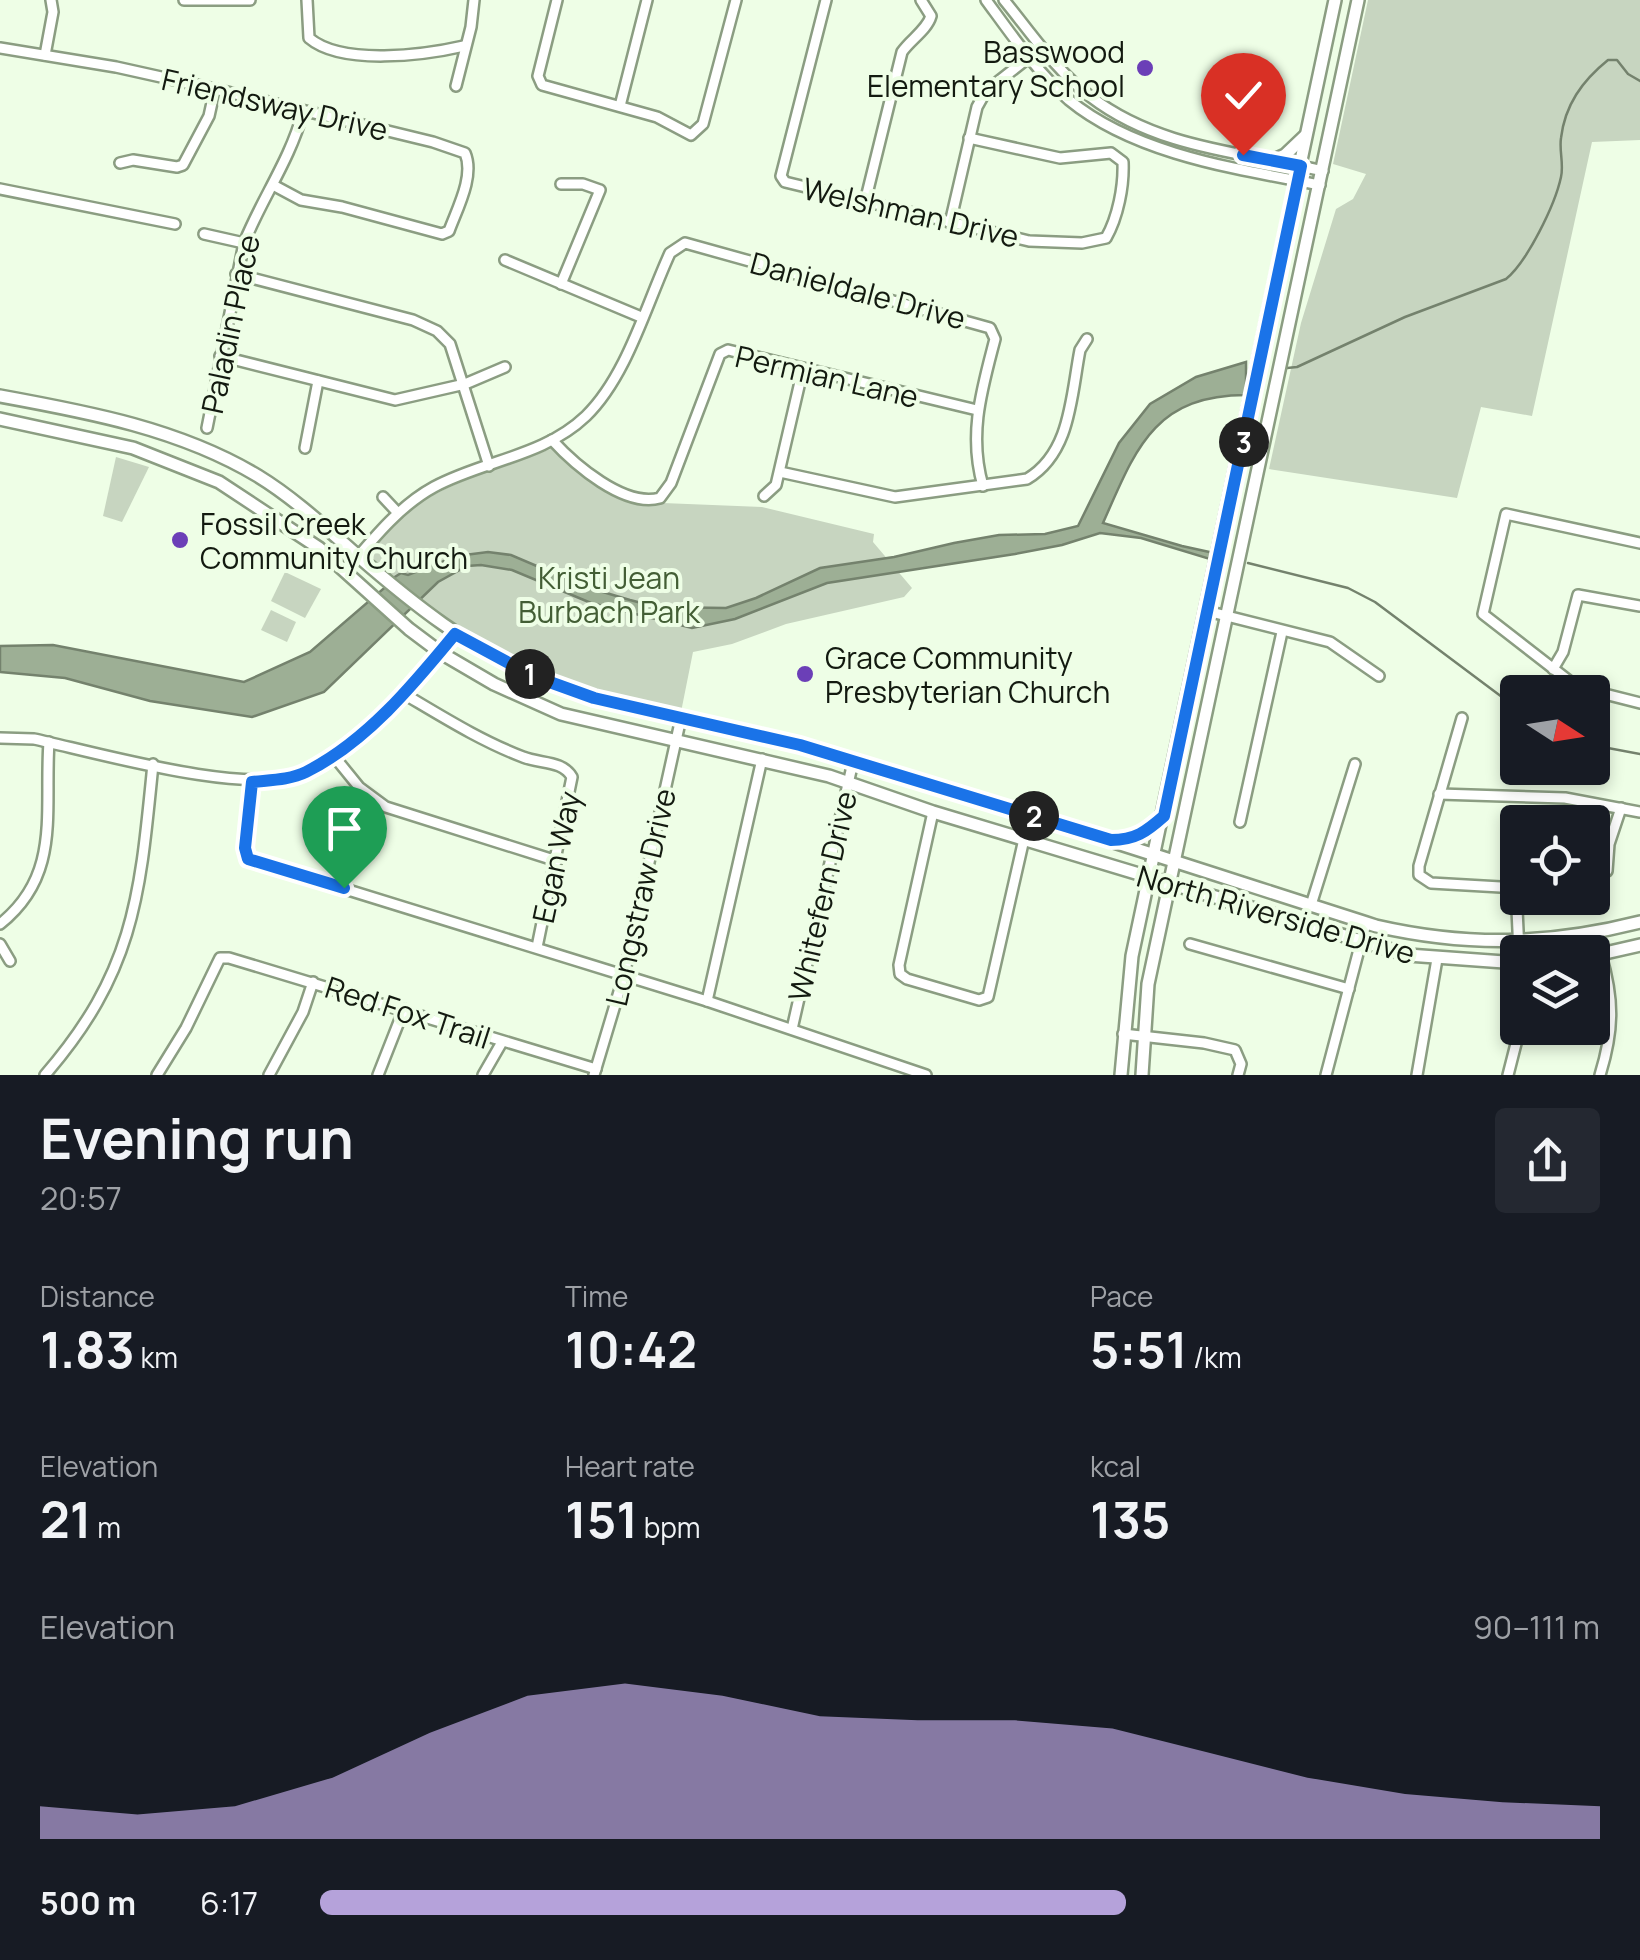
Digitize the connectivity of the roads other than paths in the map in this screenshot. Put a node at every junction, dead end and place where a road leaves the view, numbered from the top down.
1 (51, 0) edge
2 (184, 0) edge
3 (250, 0) edge
4 (307, 0) edge
5 (474, 0) edge
6 (556, 0) edge
7 (647, 0) edge
8 (736, 0) edge
9 (826, 0) edge
10 (921, 0) edge
11 (986, 0) edge
12 (1004, 0) edge
13 (1335, 2) edge
14 (1357, 4) edge
15 (464, 46) junction
16 (1042, 47) junction
17 (0, 48) edge
18 (44, 55) junction
19 (1030, 57) junction
20 (456, 86) dead end
21 (215, 88) junction
22 (620, 106) junction
23 (302, 112) junction
24 (1308, 133) junction
25 (969, 138) junction
26 (1272, 160) junction
27 (120, 163) dead end
28 (1301, 166) junction
29 (1323, 171) junction
30 (1297, 180) junction
31 (561, 184) dead end
32 (274, 185) junction
33 (1320, 185) junction
34 (0, 189) edge
35 (865, 202) junction
36 (950, 222) junction
37 (174, 224) dead end
38 (204, 234) dead end
39 (244, 243) junction
40 (505, 260) dead end
41 (236, 274) junction
42 (561, 284) junction
43 (641, 317) junction
44 (1087, 339) dead end
45 (220, 356) junction
46 (505, 368) dead end
47 (804, 369) junction
48 (318, 381) junction
49 (465, 384) junction
50 (0, 396) edge
51 (32, 402) junction
52 (977, 410) junction
53 (0, 419) edge
54 (27, 424) junction
55 (207, 428) dead end
56 (552, 440) junction
57 (305, 448) dead end
58 (1240, 461) junction
59 (489, 466) junction
60 (1259, 466) junction
61 (780, 472) junction
62 (983, 486) junction
63 (764, 496) dead end
64 (383, 497) dead end
65 (398, 512) junction
66 (1640, 543) edge
67 (359, 557) junction
68 (346, 571) junction
69 (1640, 606) edge
70 (1207, 612) junction
71 (1228, 619) junction
72 (1282, 632) junction
73 (455, 634) junction
74 (441, 653) junction
75 (1553, 669) junction
76 (1379, 676) dead end
77 (404, 694) junction
78 (1640, 703) edge
79 (680, 718) junction
80 (1462, 718) dead end
81 (0, 738) edge
82 (676, 740) junction
83 (49, 742) junction
84 (332, 754) junction
85 (762, 760) junction
86 (852, 762) junction
87 (153, 764) junction
88 (1356, 764) dead end
89 (252, 782) junction
90 (848, 782) junction
91 (1439, 794) junction
92 (1622, 808) junction
93 (933, 812) junction
94 (1640, 812) edge
95 (1164, 816) junction
96 (1240, 822) dead end
97 (1024, 839) junction
98 (1111, 840) junction
99 (1610, 841) edge
100 (1156, 856) junction
101 (557, 861) junction
102 (1174, 861) junction
103 (1151, 878) junction
104 (1170, 884) junction
105 (1500, 887) edge
106 (1312, 905) junction
107 (1640, 922) edge
108 (1366, 923) junction
109 (0, 924) edge
110 (1578, 935) edge
111 (1361, 942) junction
112 (0, 944) edge
113 (1190, 944) dead end
114 (1640, 944) edge
115 (1500, 946) edge
116 (537, 947) junction
117 (1610, 952) edge
118 (1437, 959) junction
119 (10, 962) dead end
120 (1500, 962) edge
121 (624, 974) junction
122 (313, 982) junction
123 (1349, 989) junction
124 (1610, 997) edge
125 (707, 1001) junction
126 (404, 1009) junction
127 (1610, 1028) edge
128 (792, 1029) junction
129 (1123, 1034) junction
130 (1144, 1036) junction
131 (502, 1042) junction
132 (1516, 1045) edge
133 (1608, 1045) edge
134 (595, 1072) edge
135 (46, 1075) edge
136 (158, 1075) edge
137 (269, 1075) edge
138 (378, 1075) edge
139 (483, 1075) edge
140 (926, 1075) edge
141 (1121, 1075) edge
142 (1142, 1075) edge
143 (1238, 1075) edge
144 (1326, 1075) edge
145 (1417, 1075) edge
146 (1508, 1075) edge
147 (1600, 1075) edge

1 - 18 street
2 - 3 street
4 - 15 street
5 - 15 street
6 - 22 street
7 - 22 street
8 - 22 street
9 - 35 street, Welshman Drive
10 - 35 street
11 - 19 street
12 - 16 street
13 - 14 main road
13 - 24 main road
14 - 29 main road
15 - 20 street
16 - 19 street
16 - 26 street
17 - 18 street, Friendsway Drive
18 - 21 street, Friendsway Drive
19 - 25 street
19 - 30 street
21 - 23 street, Friendsway Drive
21 - 27 street
23 - 32 street, Paladin Place
23 - 32 street, Friendsway Drive
24 - 26 main road
24 - 28 main road
25 - 36 street
25 - 36 street, Welshman Drive
26 - 28 street
28 - 29 street
28 - 30 main road
29 - 33 main road
30 - 33 street
30 - 58 main road
31 - 42 street
32 - 39 street, Paladin Place
33 - 60 main road
34 - 37 street
35 - 36 street, Welshman Drive
38 - 39 street
39 - 41 street, Paladin Place
40 - 42 street
41 - 45 street, Paladin Place
41 - 49 street
42 - 43 street
43 - 52 street, Danieldale Drive
43 - 56 street
44 - 62 street
45 - 48 street
45 - 55 street, Paladin Place
46 - 49 street
47 - 52 street, Permian Lane
47 - 56 street, Permian Lane
47 - 61 street
48 - 49 street
48 - 57 street
49 - 59 street
50 - 51 main road, North Riverside Drive
51 - 54 main road
51 - 67 main road, North Riverside Drive
52 - 62 street, Danieldale Drive
53 - 54 main road, North Riverside Drive
54 - 68 main road, North Riverside Drive
56 - 59 street
58 - 60 street
58 - 70 main road
59 - 65 street
60 - 71 main road
61 - 62 street
61 - 63 street
64 - 65 street
65 - 67 street
66 - 75 street
67 - 68 street
67 - 73 main road, North Riverside Drive
68 - 74 main road, North Riverside Drive
69 - 75 street
70 - 71 street
70 - 95 main road
71 - 72 street
71 - 102 main road
72 - 76 street
72 - 96 street
73 - 74 street
73 - 79 main road, North Riverside Drive
74 - 77 street
74 - 82 main road, North Riverside Drive
75 - 78 street
77 - 84 street
77 - 101 street, Egan Way
79 - 82 street, Longstraw Drive
79 - 86 main road, North Riverside Drive
80 - 91 street
81 - 83 street
82 - 85 main road, North Riverside Drive
82 - 121 street, Longstraw Drive
83 - 87 street
83 - 109 street
84 - 89 street
84 - 101 street
85 - 90 main road, North Riverside Drive
85 - 125 street
86 - 90 street, Whitefern Drive
86 - 98 main road, North Riverside Drive
87 - 89 street
87 - 135 street
88 - 106 street
89 - 116 street
90 - 93 main road, North Riverside Drive
90 - 128 street, Whitefern Drive
91 - 92 street
91 - 105 street
92 - 94 street
92 - 99 street
93 - 97 main road, North Riverside Drive
93 - 97 street
95 - 98 main road
95 - 100 main road
97 - 103 main road, North Riverside Drive
98 - 100 main road, North Riverside Drive
100 - 102 main road, North Riverside Drive
100 - 103 main road
101 - 116 street, Egan Way
102 - 104 main road
102 - 106 main road, North Riverside Drive
103 - 104 main road, North Riverside Drive
103 - 129 main road
104 - 111 main road, North Riverside Drive
104 - 130 main road
106 - 108 main road, North Riverside Drive
107 - 110 main road, North Riverside Drive
108 - 111 street
108 - 115 main road, North Riverside Drive
111 - 118 main road, North Riverside Drive
111 - 123 street
112 - 119 street
113 - 123 street
114 - 117 main road
116 - 121 street
118 - 120 main road, North Riverside Drive
118 - 145 street
121 - 125 street
121 - 134 street, Longstraw Drive
122 - 126 street, Red Fox Trail
122 - 136 street, Red Fox Trail
122 - 137 street
123 - 144 street
124 - 127 street
125 - 128 street
126 - 131 street, Red Fox Trail
126 - 138 street
128 - 140 street
129 - 130 street
129 - 141 main road
130 - 142 main road
130 - 143 street
131 - 134 street, Red Fox Trail
131 - 139 street
132 - 146 street
133 - 147 street

